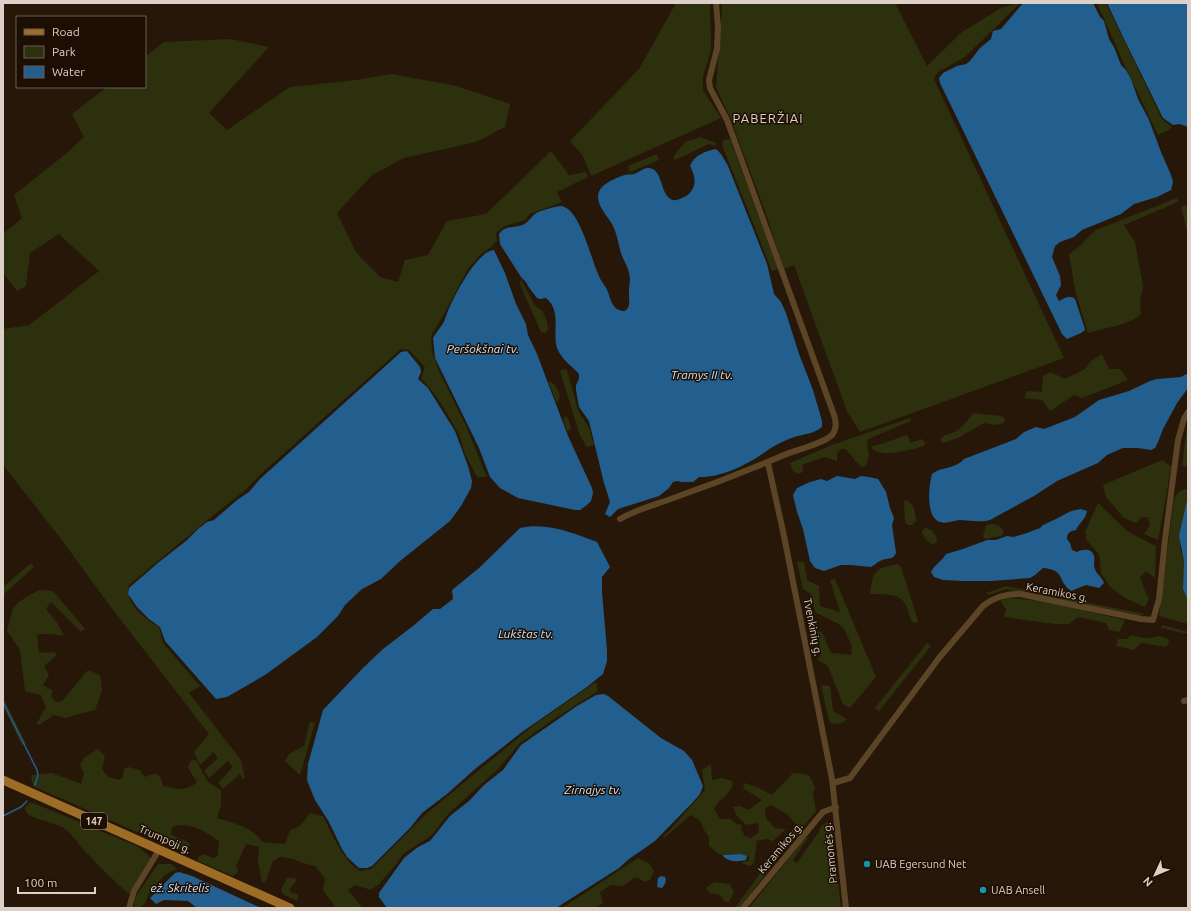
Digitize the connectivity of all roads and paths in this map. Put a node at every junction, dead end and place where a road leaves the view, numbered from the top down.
1 (716, 3) edge
2 (1188, 412) edge
3 (768, 463) junction
4 (620, 519) dead end
5 (3, 780) edge
6 (833, 783) junction
7 (835, 797) joint
8 (836, 807) junction
9 (159, 850) junction
10 (129, 908) edge
11 (290, 908) edge
12 (743, 908) edge
13 (846, 908) edge

1 - 3 street
2 - 6 street, Keramikos g.
3 - 4 street
3 - 6 street, Tvenkinių g.
5 - 9 main road, Trumpoji g. / 147
6 - 7 street, Tvenkinių g.
7 - 8 street, Pramonės g.
8 - 12 street, Keramikos g.
8 - 13 street, Pramonės g.
9 - 10 street
9 - 11 main road, Trumpoji g. / 147

